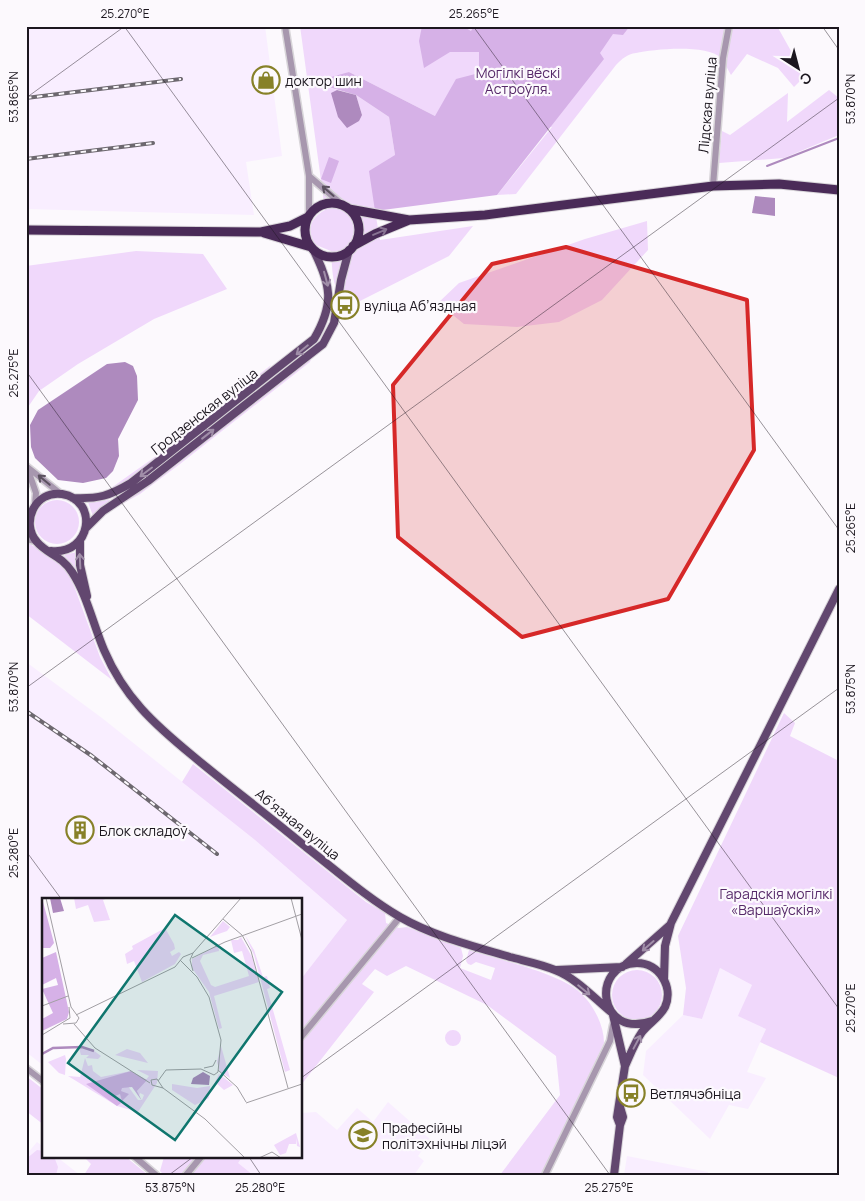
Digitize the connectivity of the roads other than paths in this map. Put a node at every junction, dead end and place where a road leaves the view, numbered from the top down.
1 (285, 26) edge
2 (730, 26) edge
3 (309, 176) junction
4 (713, 186) junction
5 (839, 190) edge
6 (347, 208) junction
7 (309, 216) junction
8 (409, 220) junction
9 (26, 230) edge
10 (262, 232) junction
11 (312, 248) junction
12 (351, 248) junction
13 (26, 466) edge
14 (61, 494) junction
15 (73, 498) junction
16 (35, 504) junction
17 (28, 518) edge
18 (86, 528) junction
19 (26, 539) edge
20 (36, 541) junction
21 (80, 541) junction
22 (51, 550) junction
23 (839, 589) edge
24 (91, 615) junction
25 (400, 917) junction
26 (671, 923) junction
27 (622, 967) junction
28 (556, 970) junction
29 (664, 979) junction
30 (612, 1013) junction
31 (652, 1021) junction
32 (302, 1036) edge
33 (623, 1048) junction
34 (600, 1063) junction
35 (625, 1066) junction
36 (26, 1068) edge
37 (42, 1080) edge
38 (137, 1158) edge
39 (200, 1158) edge
40 (156, 1175) edge
41 (186, 1175) edge
42 (545, 1175) edge
43 (614, 1175) edge

1 - 3 street
2 - 4 street, Лідская вуліца
6 -> 3 street
3 - 7 street
4 - 5 highway
4 - 8 highway
6 - 7 highway
6 - 8 highway
6 - 12 highway
7 - 10 highway
7 - 11 highway
12 -> 8 highway
9 - 10 highway
10 - 11 highway
11 - 12 highway
11 -> 15 main road, Гродзенская вуліца
18 -> 12 main road, Гродзенская вуліца
14 -> 13 street
13 - 16 street
14 - 15 main road
14 - 16 main road
15 - 18 main road
16 - 17 main road
17 - 20 main road
18 - 21 main road, Абʼязная вуліца
19 - 20 street, Абʼязная вуліца
20 - 22 main road, Абʼязная вуліца
21 - 22 main road
24 -> 21 main road, Абʼязная вуліца
22 - 24 main road, Абʼязная вуліца
23 - 26 main road
24 - 25 main road, Абʼязная вуліца
25 - 28 main road, Абʼязная вуліца
25 - 32 street
26 -> 27 main road
26 - 29 main road
27 - 28 main road, Абʼязная вуліца
27 - 29 main road
27 - 30 main road
28 -> 30 main road, Абʼязная вуліца
29 - 31 main road
30 - 31 main road
30 - 33 main road
30 - 34 street
35 -> 31 main road
33 - 34 street
33 - 35 main road
34 - 42 street
35 - 43 main road
36 - 37 street
38 - 40 street
39 - 41 street

